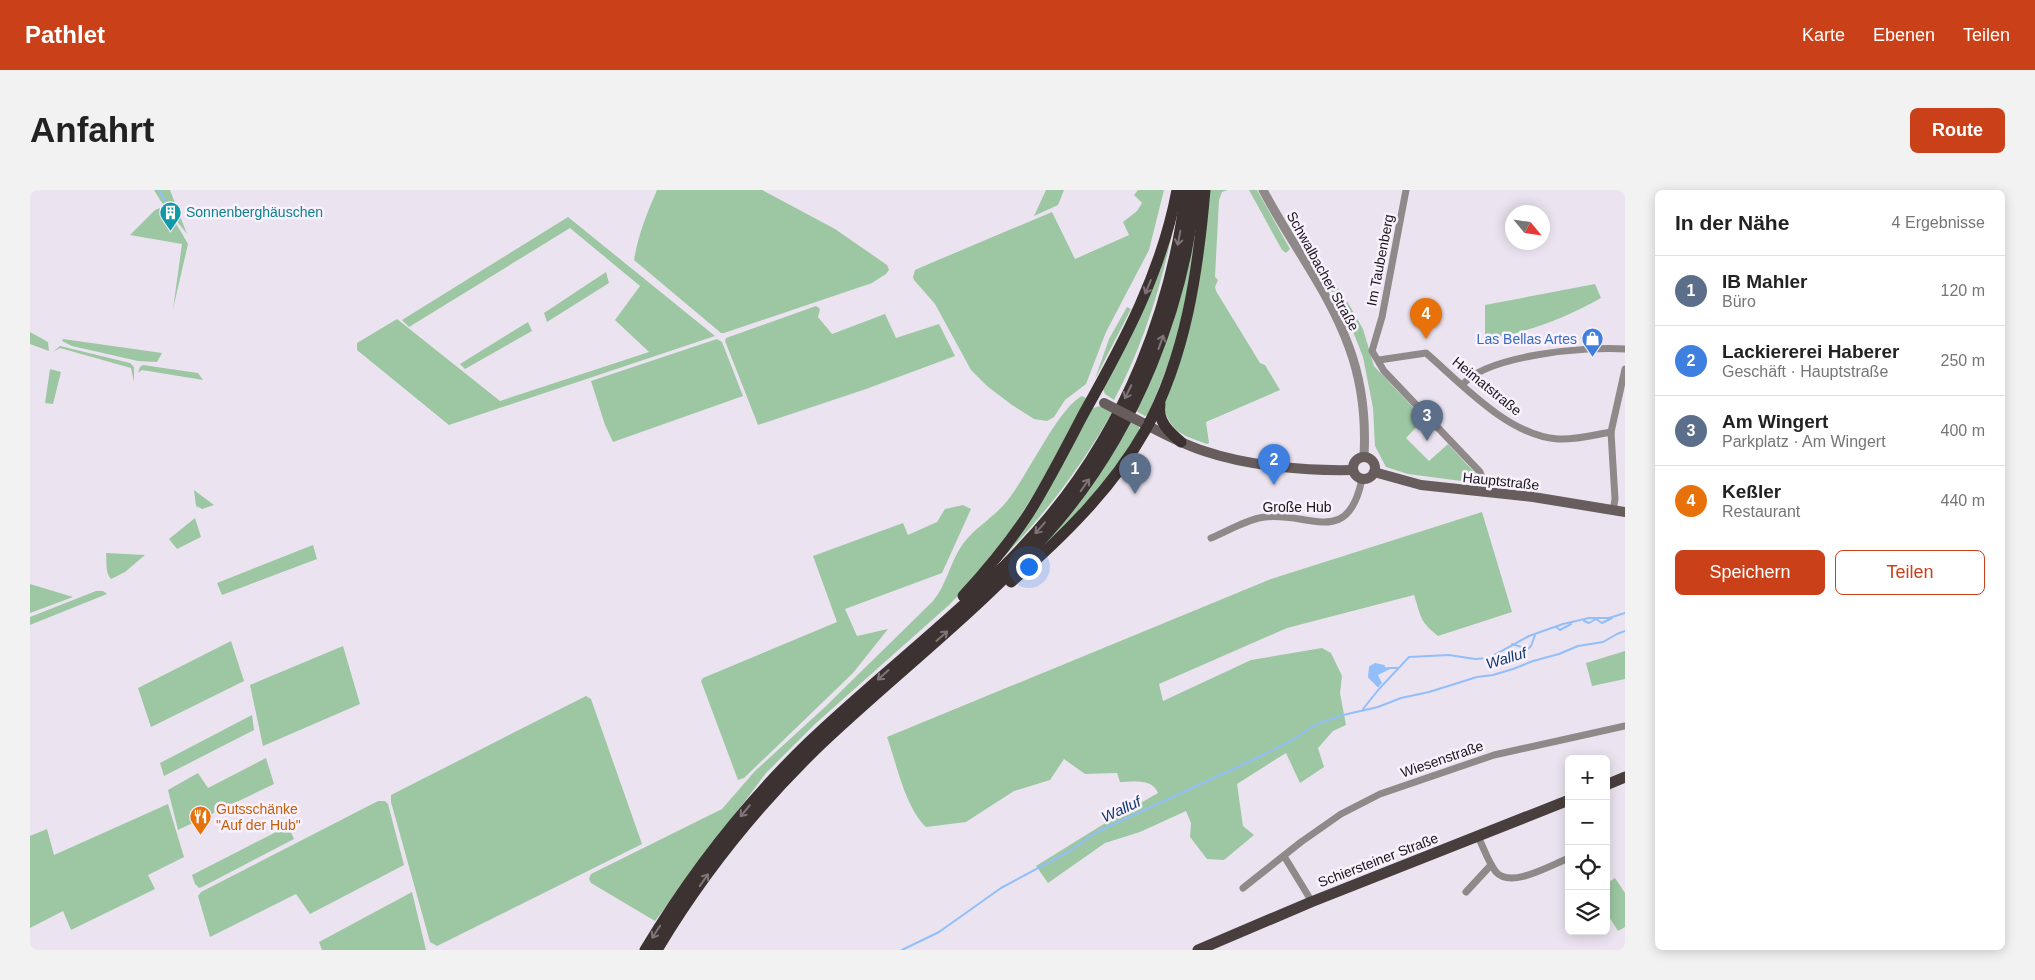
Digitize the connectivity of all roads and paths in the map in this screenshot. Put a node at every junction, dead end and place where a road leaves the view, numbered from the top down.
1 (1177, 190) edge
2 (1186, 190) edge
3 (1196, 190) edge
4 (1205, 190) edge
5 (1263, 190) edge
6 (1406, 190) edge
7 (1625, 349) edge
8 (1379, 360) junction
9 (1625, 369) edge
10 (1463, 384) junction
11 (1161, 399) junction
12 (1099, 400) junction
13 (1144, 424) junction
14 (1611, 432) junction
15 (1181, 442) junction
16 (1364, 456) junction
17 (1352, 470) junction
18 (1374, 472) junction
19 (1362, 479) junction
20 (1488, 493) junction
21 (1613, 511) junction
22 (1625, 512) edge
23 (1211, 538) dead end
24 (957, 623) junction
25 (919, 643) junction
26 (1625, 727) edge
27 (1625, 777) edge
28 (1610, 783) edge
29 (1565, 802) edge
30 (1478, 837) junction
31 (1284, 856) junction
32 (1565, 860) edge
33 (1491, 864) junction
34 (1243, 888) dead end
35 (1466, 892) dead end
36 (1309, 898) dead end
37 (672, 917) junction
38 (645, 950) edge
39 (657, 950) edge
40 (1198, 950) edge

1 -> 12 highway
2 -> 25 highway
24 -> 3 highway
4 - 11 highway
5 - 16 street, Schwalbacher Straße
6 - 8 street, Im Taubenberg
7 - 10 street
8 - 10 street, Heimatstraße
8 - 20 street
9 - 14 street
10 - 14 street, Heimatstraße
11 - 13 highway
11 - 15 highway
12 - 13 main road, bridge
12 - 25 highway
13 - 15 main road
13 - 24 highway
14 - 21 street
15 - 17 main road
16 - 17 main road
16 - 18 main road
17 - 19 main road
18 - 19 main road
18 - 20 main road, Hauptstraße
19 - 23 street, Große Hub
20 - 21 main road, Hauptstraße
21 - 22 main road, Hauptstraße
37 -> 24 highway
25 -> 37 highway
26 - 31 street, Wiesenstraße
27 - 28 main road
29 - 30 main road, Schiersteiner Straße
30 - 33 street
30 - 40 main road, Schiersteiner Straße
31 - 34 street, Wiesenstraße
31 - 36 street
32 - 33 street
33 - 35 street
37 -> 38 highway
37 - 39 highway

